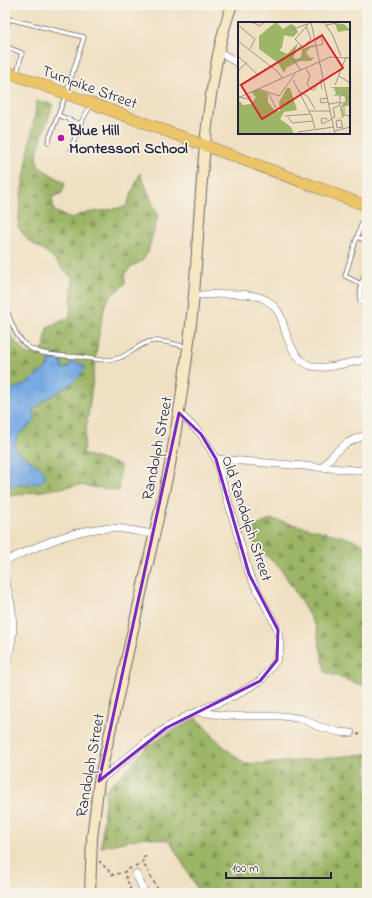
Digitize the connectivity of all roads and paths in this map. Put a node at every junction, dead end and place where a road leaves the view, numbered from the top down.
1 (232, 5) edge
2 (5, 32) edge
3 (5, 46) edge
4 (218, 51) junction
5 (238, 63) edge
6 (5, 71) edge
7 (16, 75) junction
8 (66, 94) junction
9 (92, 104) junction
10 (58, 115) junction
11 (80, 124) junction
12 (48, 142) dead end
13 (205, 145) junction
14 (70, 149) dead end
15 (5, 198) edge
16 (5, 202) edge
17 (367, 207) edge
18 (357, 237) junction
19 (367, 242) edge
20 (367, 268) edge
21 (361, 284) junction
22 (194, 295) junction
23 (5, 304) edge
24 (367, 306) edge
25 (188, 348) junction
26 (367, 359) edge
27 (179, 413) junction
28 (367, 435) edge
29 (216, 459) junction
30 (323, 467) junction
31 (367, 471) edge
32 (154, 534) junction
33 (5, 561) edge
34 (5, 580) edge
35 (5, 667) edge
36 (198, 712) junction
37 (351, 733) joint
38 (367, 735) edge
39 (99, 781) junction
40 (146, 856) dead end
41 (98, 861) dead end
42 (143, 863) dead end
43 (124, 872) dead end
44 (136, 874) dead end
45 (90, 893) edge
46 (145, 893) edge

1 - 4 main road, Randolph Street
2 - 8 lane
3 - 7 lane
4 - 5 street
4 - 13 main road, Randolph Street
6 - 7 main road, Turnpike Street
7 - 8 main road, Turnpike Street
8 - 9 main road, Turnpike Street
8 - 10 lane
9 - 11 lane
9 - 13 main road, Turnpike Street
10 - 11 lane
10 - 12 lane
11 - 14 lane
13 - 17 main road, Turnpike Street
13 - 22 main road, Randolph Street
15 - 16 lane
17 - 18 lane
18 - 19 lane
18 - 21 lane
20 - 21 lane
21 - 24 lane
22 - 25 main road, Randolph Street
22 - 26 street
23 - 25 lane
25 - 27 main road, Randolph Street
27 - 29 street, Old Randolph Street
27 - 32 main road, Randolph Street
28 - 30 street
29 - 30 street
29 - 36 street, Old Randolph Street
30 - 31 street
32 - 33 street
32 - 39 main road, Randolph Street
34 - 35 street
36 - 37 street
36 - 39 street, Old Randolph Street
37 - 38 path
39 - 45 main road, Randolph Street
40 - 42 path
41 - 43 path
44 - 46 street

